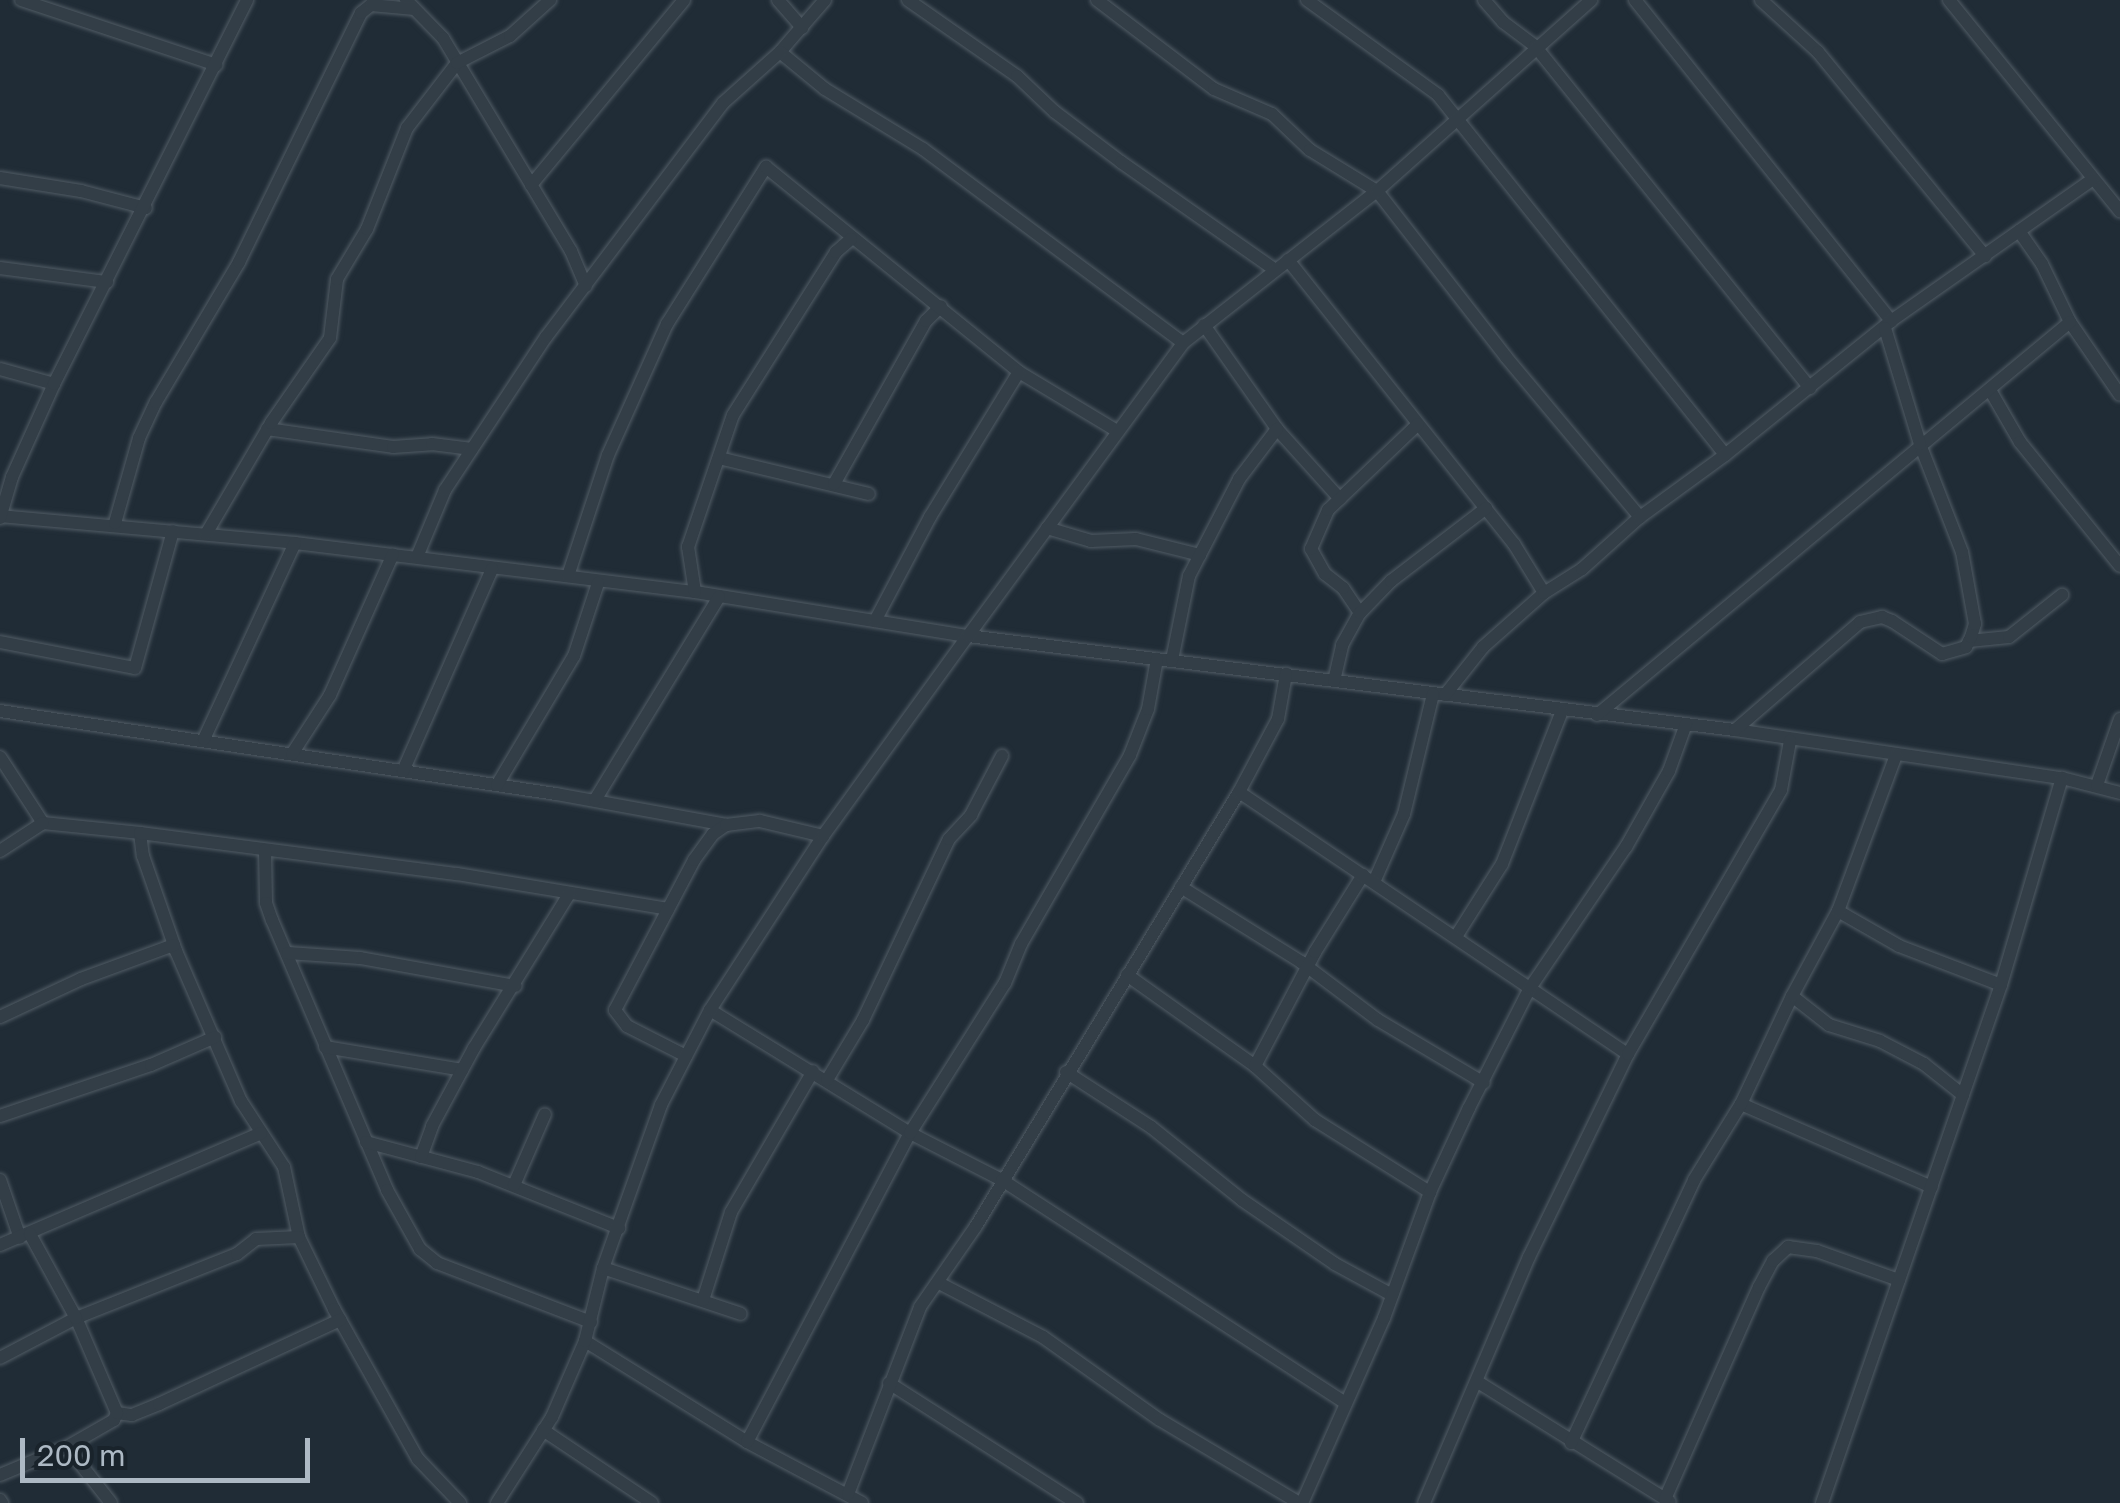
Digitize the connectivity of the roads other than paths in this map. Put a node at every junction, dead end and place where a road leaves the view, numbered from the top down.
1 (21, 0) edge
2 (246, 0) edge
3 (550, 0) edge
4 (684, 0) edge
5 (778, 0) edge
6 (825, 0) edge
7 (908, 0) edge
8 (1097, 0) edge
9 (1307, 0) edge
10 (1484, 0) edge
11 (1591, 0) edge
12 (1635, 0) edge
13 (1761, 0) edge
14 (1949, 0) edge
15 (410, 4) edge
16 (802, 28) junction
17 (1535, 46) junction
18 (780, 52) junction
19 (457, 62) junction
20 (216, 65) junction
21 (1457, 116) junction
22 (0, 178) edge
23 (2093, 178) junction
24 (2120, 182) edge
25 (532, 185) junction
26 (1377, 191) junction
27 (2105, 193) junction
28 (146, 208) junction
29 (2120, 211) edge
30 (2019, 231) junction
31 (850, 239) junction
32 (1985, 256) junction
33 (1288, 260) junction
34 (0, 268) edge
35 (1274, 269) junction
36 (107, 282) junction
37 (586, 286) junction
38 (942, 306) junction
39 (2070, 322) junction
40 (1888, 325) junction
41 (1204, 326) junction
42 (1183, 343) junction
43 (0, 369) edge
44 (1019, 372) junction
45 (54, 384) junction
46 (1810, 388) junction
47 (1990, 390) junction
48 (2120, 395) edge
49 (1418, 424) junction
50 (268, 429) junction
51 (1278, 429) junction
52 (1117, 432) junction
53 (1920, 444) junction
54 (472, 449) junction
55 (1725, 455) junction
56 (719, 458) junction
57 (834, 484) junction
58 (869, 494) dead end
59 (1340, 499) junction
60 (1486, 508) junction
61 (0, 516) edge
62 (1640, 516) junction
63 (115, 523) junction
64 (1047, 528) junction
65 (173, 530) junction
66 (206, 534) junction
67 (296, 543) junction
68 (393, 554) junction
69 (1200, 555) junction
70 (417, 557) junction
71 (2120, 566) edge
72 (492, 569) junction
73 (568, 576) junction
74 (598, 583) junction
75 (695, 592) junction
76 (1544, 593) junction
77 (2062, 596) dead end
78 (719, 597) junction
79 (1360, 613) junction
80 (875, 621) junction
81 (968, 636) junction
82 (0, 642) edge
83 (1969, 642) junction
84 (1157, 658) junction
85 (1172, 660) junction
86 (1286, 674) junction
87 (1334, 680) junction
88 (1439, 694) junction
89 (0, 710) edge
90 (1562, 710) junction
91 (1597, 715) junction
92 (2120, 719) edge
93 (1686, 724) junction
94 (1735, 730) junction
95 (204, 739) junction
96 (1790, 741) junction
97 (292, 754) junction
98 (1896, 755) junction
99 (0, 756) edge
100 (1002, 756) dead end
101 (403, 771) junction
102 (2062, 778) junction
103 (498, 785) junction
104 (2097, 785) junction
105 (1239, 792) junction
106 (2120, 793) edge
107 (594, 800) junction
108 (43, 824) junction
109 (726, 824) junction
110 (140, 833) junction
111 (823, 836) junction
112 (265, 850) junction
113 (0, 851) edge
114 (1368, 878) junction
115 (1181, 887) junction
116 (569, 894) junction
117 (668, 909) junction
118 (1838, 912) junction
119 (1457, 936) junction
120 (174, 945) junction
121 (288, 953) junction
122 (1309, 969) junction
123 (1126, 976) junction
124 (516, 986) junction
125 (2001, 986) junction
126 (1530, 988) junction
127 (1792, 996) junction
128 (710, 1010) junction
129 (0, 1017) edge
130 (215, 1037) junction
131 (325, 1048) junction
132 (1628, 1054) junction
133 (686, 1056) junction
134 (1255, 1066) junction
135 (462, 1070) junction
136 (812, 1071) junction
137 (1066, 1072) junction
138 (827, 1080) junction
139 (1484, 1083) junction
140 (1963, 1095) junction
141 (1741, 1104) junction
142 (545, 1114) dead end
143 (0, 1116) edge
144 (261, 1132) junction
145 (910, 1133) junction
146 (366, 1142) junction
147 (422, 1157) junction
148 (0, 1180) edge
149 (1002, 1180) junction
150 (514, 1185) junction
151 (1932, 1187) junction
152 (1430, 1192) junction
153 (619, 1228) junction
154 (25, 1236) junction
155 (300, 1237) junction
156 (0, 1245) edge
157 (603, 1268) junction
158 (1898, 1280) junction
159 (939, 1283) junction
160 (1392, 1295) junction
161 (702, 1300) junction
162 (741, 1314) dead end
163 (76, 1318) junction
164 (340, 1320) junction
165 (591, 1322) junction
166 (586, 1340) junction
167 (0, 1358) edge
168 (1478, 1382) junction
169 (889, 1383) junction
170 (1346, 1403) junction
171 (117, 1413) junction
172 (543, 1430) junction
173 (747, 1442) junction
174 (1571, 1443) junction
175 (67, 1447) junction
176 (0, 1475) edge
177 (848, 1494) junction
178 (1668, 1501) edge
179 (111, 1503) edge
180 (460, 1503) edge
181 (497, 1503) edge
182 (652, 1503) edge
183 (862, 1503) edge
184 (1077, 1503) edge
185 (1300, 1503) edge
186 (1424, 1503) edge
187 (1822, 1503) edge

1 - 20 street
2 - 20 street
3 - 19 street
4 - 25 street
5 - 16 street
6 - 16 street
7 - 35 street
8 - 26 street
9 - 21 street
10 - 17 street
11 - 17 street
12 - 40 street
13 - 32 street
14 - 23 street
15 - 19 street
15 - 63 street
16 - 18 street
17 - 21 street
17 - 46 street
18 - 37 street
18 - 42 street
19 - 25 street
19 - 50 street
20 - 28 street
21 - 26 street
21 - 55 street
22 - 28 street
23 - 27 street
23 - 30 street
24 - 27 street
25 - 37 street
26 - 33 street
26 - 62 street
27 - 29 street
28 - 36 street
30 - 32 street
30 - 39 street
31 - 38 street
31 - 56 street
31 - 73 street
32 - 40 street
33 - 35 street
33 - 49 street
34 - 36 street
35 - 41 street
36 - 45 street
37 - 54 street
38 - 44 street
38 - 57 street
39 - 47 street
39 - 48 street
40 - 46 street
40 - 53 street
41 - 42 street
41 - 51 street
42 - 52 street
43 - 45 street
44 - 52 street
44 - 80 street
45 - 61 street
46 - 55 street
47 - 53 street
47 - 71 street
49 - 59 street
49 - 60 street
50 - 54 street
50 - 66 street
51 - 59 street
51 - 69 street
52 - 64 street
53 - 83 street
53 - 91 street
54 - 70 street
55 - 62 street
56 - 57 street
56 - 75 street
57 - 58 street
59 - 79 street
60 - 76 street
60 - 79 street
61 - 63 street
62 - 76 street
63 - 65 street
64 - 69 street
64 - 81 street
65 - 66 street
65 - 82 street
66 - 67 street
67 - 68 street
67 - 95 street
68 - 70 street
68 - 97 street
69 - 85 street
70 - 72 street
72 - 73 street
72 - 101 street
73 - 74 street
74 - 75 street
74 - 103 street
75 - 78 street
76 - 88 street
77 - 83 street
78 - 80 street
78 - 107 street
79 - 87 street
80 - 81 street
81 - 84 street
81 - 111 street
83 - 94 street
84 - 85 street
84 - 145 street
85 - 86 street
86 - 87 street
86 - 105 street
87 - 88 street
88 - 90 street
88 - 114 street
89 - 95 street
90 - 91 street
90 - 119 street
91 - 93 street
92 - 104 street
93 - 94 street
93 - 126 street
94 - 96 street
95 - 97 street
96 - 98 street
96 - 132 street
97 - 101 street
98 - 102 street
98 - 118 street
99 - 108 street
100 - 138 street
101 - 103 street
102 - 104 street
102 - 125 street
103 - 107 street
104 - 106 street
105 - 114 street
105 - 115 street
107 - 109 street
108 - 110 street
108 - 113 street
109 - 111 street
109 - 117 street
110 - 112 street
110 - 120 street
111 - 128 street
112 - 116 street
112 - 121 street
114 - 119 street
114 - 122 street
115 - 122 street
115 - 123 street
116 - 117 street
116 - 124 street
117 - 133 street
118 - 125 street
118 - 127 street
119 - 126 street
120 - 129 street
120 - 130 street
121 - 124 street
121 - 131 street
122 - 134 street
122 - 139 street
123 - 134 street
123 - 137 street
124 - 135 street
125 - 140 street
126 - 132 street
126 - 139 street
127 - 140 street
127 - 141 street
128 - 133 street
128 - 136 street
130 - 143 street
130 - 144 street
131 - 135 street
131 - 146 street
132 - 168 street
133 - 153 street
134 - 152 street
135 - 147 street
136 - 138 street
136 - 161 street
137 - 149 street
137 - 160 street
138 - 145 street
139 - 152 street
140 - 151 street
141 - 151 street
141 - 174 street
142 - 150 street
144 - 154 street
144 - 155 street
145 - 149 street
145 - 173 street
146 - 147 street
146 - 165 street
147 - 150 street
148 - 154 street
149 - 159 street
149 - 170 street
150 - 153 street
151 - 158 street
152 - 160 street
153 - 157 street
154 - 156 street
154 - 163 street
155 - 163 street
155 - 164 street
157 - 161 street
157 - 165 street
158 - 178 street
158 - 187 street
159 - 169 street
159 - 185 street
160 - 170 street
161 - 162 street
163 - 167 street
163 - 171 street
164 - 171 street
164 - 180 street
165 - 166 street
166 - 172 street
166 - 173 street
168 - 174 street
168 - 186 street
169 - 177 street
169 - 184 street
170 - 185 street
171 - 175 street
172 - 181 street
172 - 182 street
173 - 177 street
174 - 178 street
175 - 176 street
175 - 179 street
177 - 183 street

